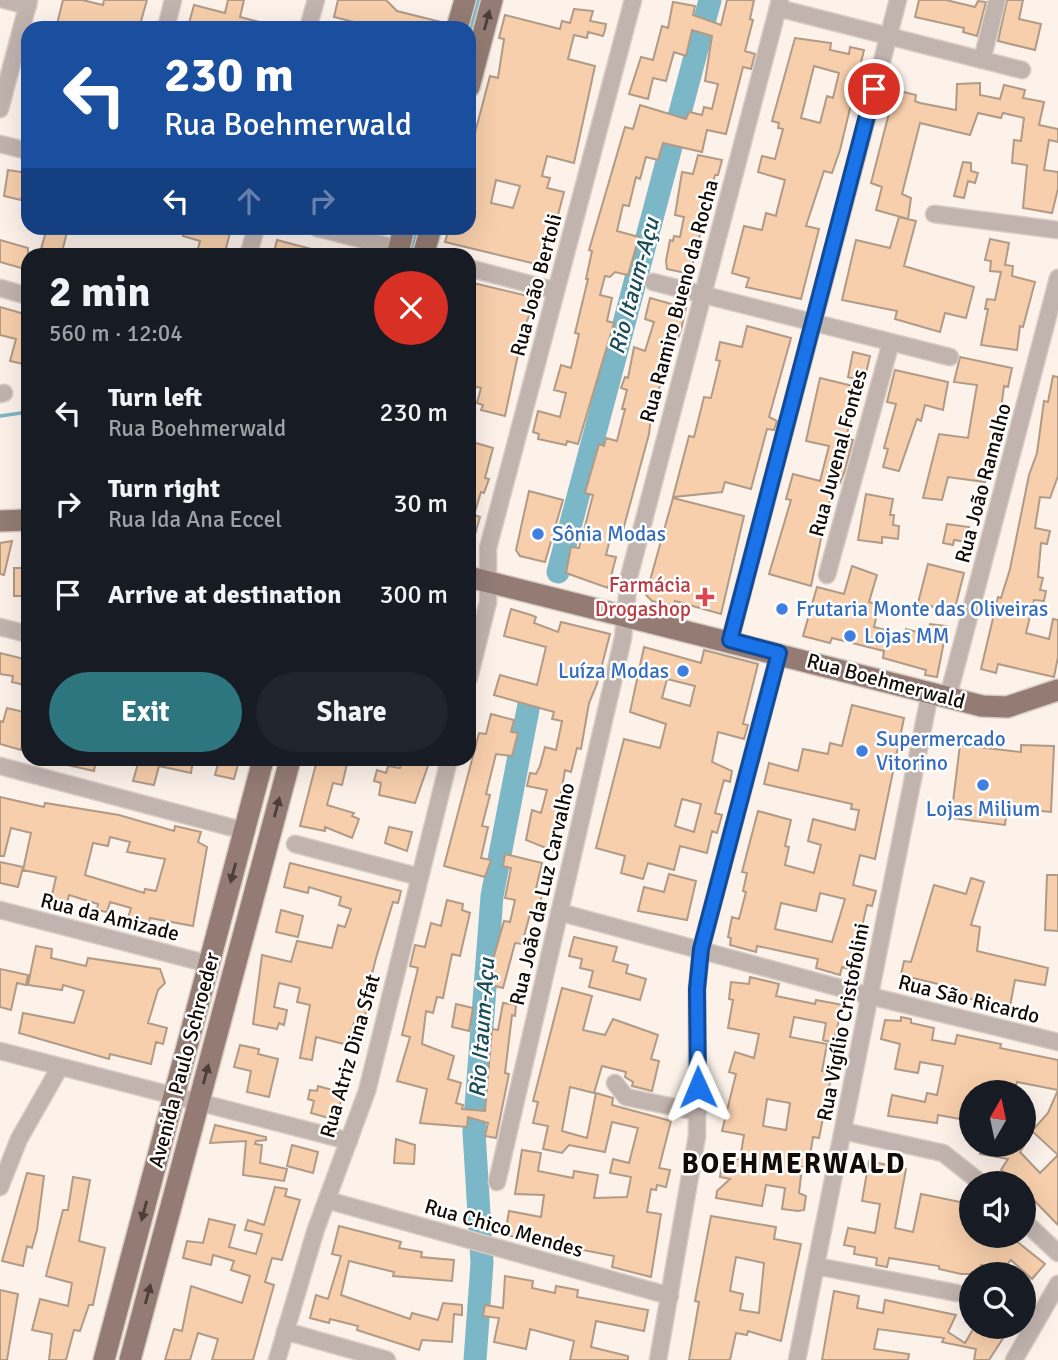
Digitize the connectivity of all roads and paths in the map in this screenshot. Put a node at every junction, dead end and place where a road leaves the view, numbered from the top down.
1 (5, 0) edge
2 (173, 0) edge
3 (316, 0) edge
4 (465, 0) edge
5 (492, 0) edge
6 (898, 0) edge
7 (997, 0) edge
8 (628, 1) edge
9 (29, 3) edge
10 (779, 4) edge
11 (24, 21) edge
12 (168, 21) edge
13 (310, 21) edge
14 (459, 21) edge
15 (21, 32) edge
16 (888, 36) junction
17 (982, 60) junction
18 (476, 61) edge
19 (1022, 70) dead end
20 (0, 109) edge
21 (0, 144) edge
22 (21, 150) edge
23 (934, 214) dead end
24 (1058, 230) edge
25 (341, 235) edge
26 (384, 248) edge
27 (476, 270) edge
28 (1058, 278) edge
29 (653, 282) dead end
30 (0, 288) edge
31 (556, 291) junction
32 (21, 294) edge
33 (703, 295) junction
34 (813, 323) junction
35 (891, 342) junction
36 (950, 357) dead end
37 (21, 520) edge
38 (0, 521) edge
39 (827, 575) dead end
40 (478, 579) edge
41 (625, 614) junction
42 (0, 627) edge
43 (21, 632) edge
44 (730, 640) junction
45 (476, 650) edge
46 (779, 653) junction
47 (1058, 690) edge
48 (939, 695) junction
49 (0, 766) edge
50 (261, 766) edge
51 (287, 766) edge
52 (448, 766) edge
53 (244, 831) junction
54 (295, 844) dead end
55 (420, 877) junction
56 (0, 911) edge
57 (559, 912) junction
58 (701, 949) junction
59 (209, 964) junction
60 (870, 996) junction
61 (1058, 1042) edge
62 (0, 1051) edge
63 (60, 1067) junction
64 (615, 1083) dead end
65 (174, 1096) junction
66 (199, 1102) junction
67 (698, 1112) junction
68 (843, 1131) junction
69 (349, 1141) junction
70 (966, 1171) edge
71 (497, 1182) dead end
72 (0, 1187) edge
73 (327, 1200) junction
74 (1036, 1233) edge
75 (1058, 1252) edge
76 (816, 1266) junction
77 (1058, 1284) edge
78 (957, 1293) dead end
79 (670, 1296) junction
80 (285, 1331) junction
81 (104, 1360) edge
82 (130, 1360) edge
83 (277, 1360) edge
84 (387, 1360) edge
85 (658, 1360) edge
86 (797, 1360) edge
87 (1014, 1360) edge

1 - 9 street
2 - 12 street
3 - 13 street
4 - 14 main road
18 -> 5 main road
6 - 16 street
7 - 17 street
8 - 31 street, Rua João Bertoli
9 - 11 street
10 - 16 street
10 - 33 street, Rua Ramiro Bueno da Rocha
15 - 20 street
16 - 17 street
16 - 34 street
17 - 19 street
21 - 22 street
23 - 24 street
25 - 26 street
27 - 31 street
28 - 48 street, Rua João Ramalho
29 - 33 street
30 - 32 street
31 - 40 street, Rua João Bertoli
33 - 34 street
33 - 41 street, Rua Ramiro Bueno da Rocha
34 - 35 street
34 - 44 street
35 - 36 street
35 - 39 street, Rua Juvenal Fontes
37 - 38 main road
40 - 41 main road, Rua Boehmerwald
40 - 45 street
41 - 44 main road, Rua Boehmerwald
41 - 57 street, Rua João da Luz Carvalho
42 - 43 street
44 - 46 main road, Rua Boehmerwald
46 - 48 main road, Rua Boehmerwald
46 - 58 street
47 - 48 main road, Rua Boehmerwald
48 - 60 street, Rua Vigílio Cristofolini
49 - 53 street
50 - 53 main road, Avenida Paulo Schroeder
66 -> 51 main road, Avenida Paulo Schroeder
52 - 55 street, Rua Atriz Dina Sfat
53 -> 59 main road, Avenida Paulo Schroeder
54 - 55 street
55 - 69 street, Rua Atriz Dina Sfat
56 - 59 street, Rua da Amizade
57 - 58 street, Rua São Ricardo
57 - 71 street, Rua João da Luz Carvalho
58 - 60 street, Rua São Ricardo
58 - 67 street
59 - 65 main road, Avenida Paulo Schroeder
60 - 61 street, Rua São Ricardo
60 - 68 street, Rua Vigílio Cristofolini
62 - 63 street
63 - 65 street
63 - 72 street
64 - 67 street
65 - 66 street
65 -> 81 main road, Avenida Paulo Schroeder
66 - 69 street
82 -> 66 main road, Avenida Paulo Schroeder
67 - 79 street
68 - 70 street
68 - 76 street, Rua Vigílio Cristofolini
69 - 73 street, Rua Atriz Dina Sfat
73 - 79 street, Rua Chico Mendes
73 - 80 street, Rua Atriz Dina Sfat
74 - 75 street
76 - 78 street
76 - 86 street, Rua Vigílio Cristofolini
77 - 87 street
79 - 85 street
80 - 83 street, Rua Atriz Dina Sfat
80 - 84 street

